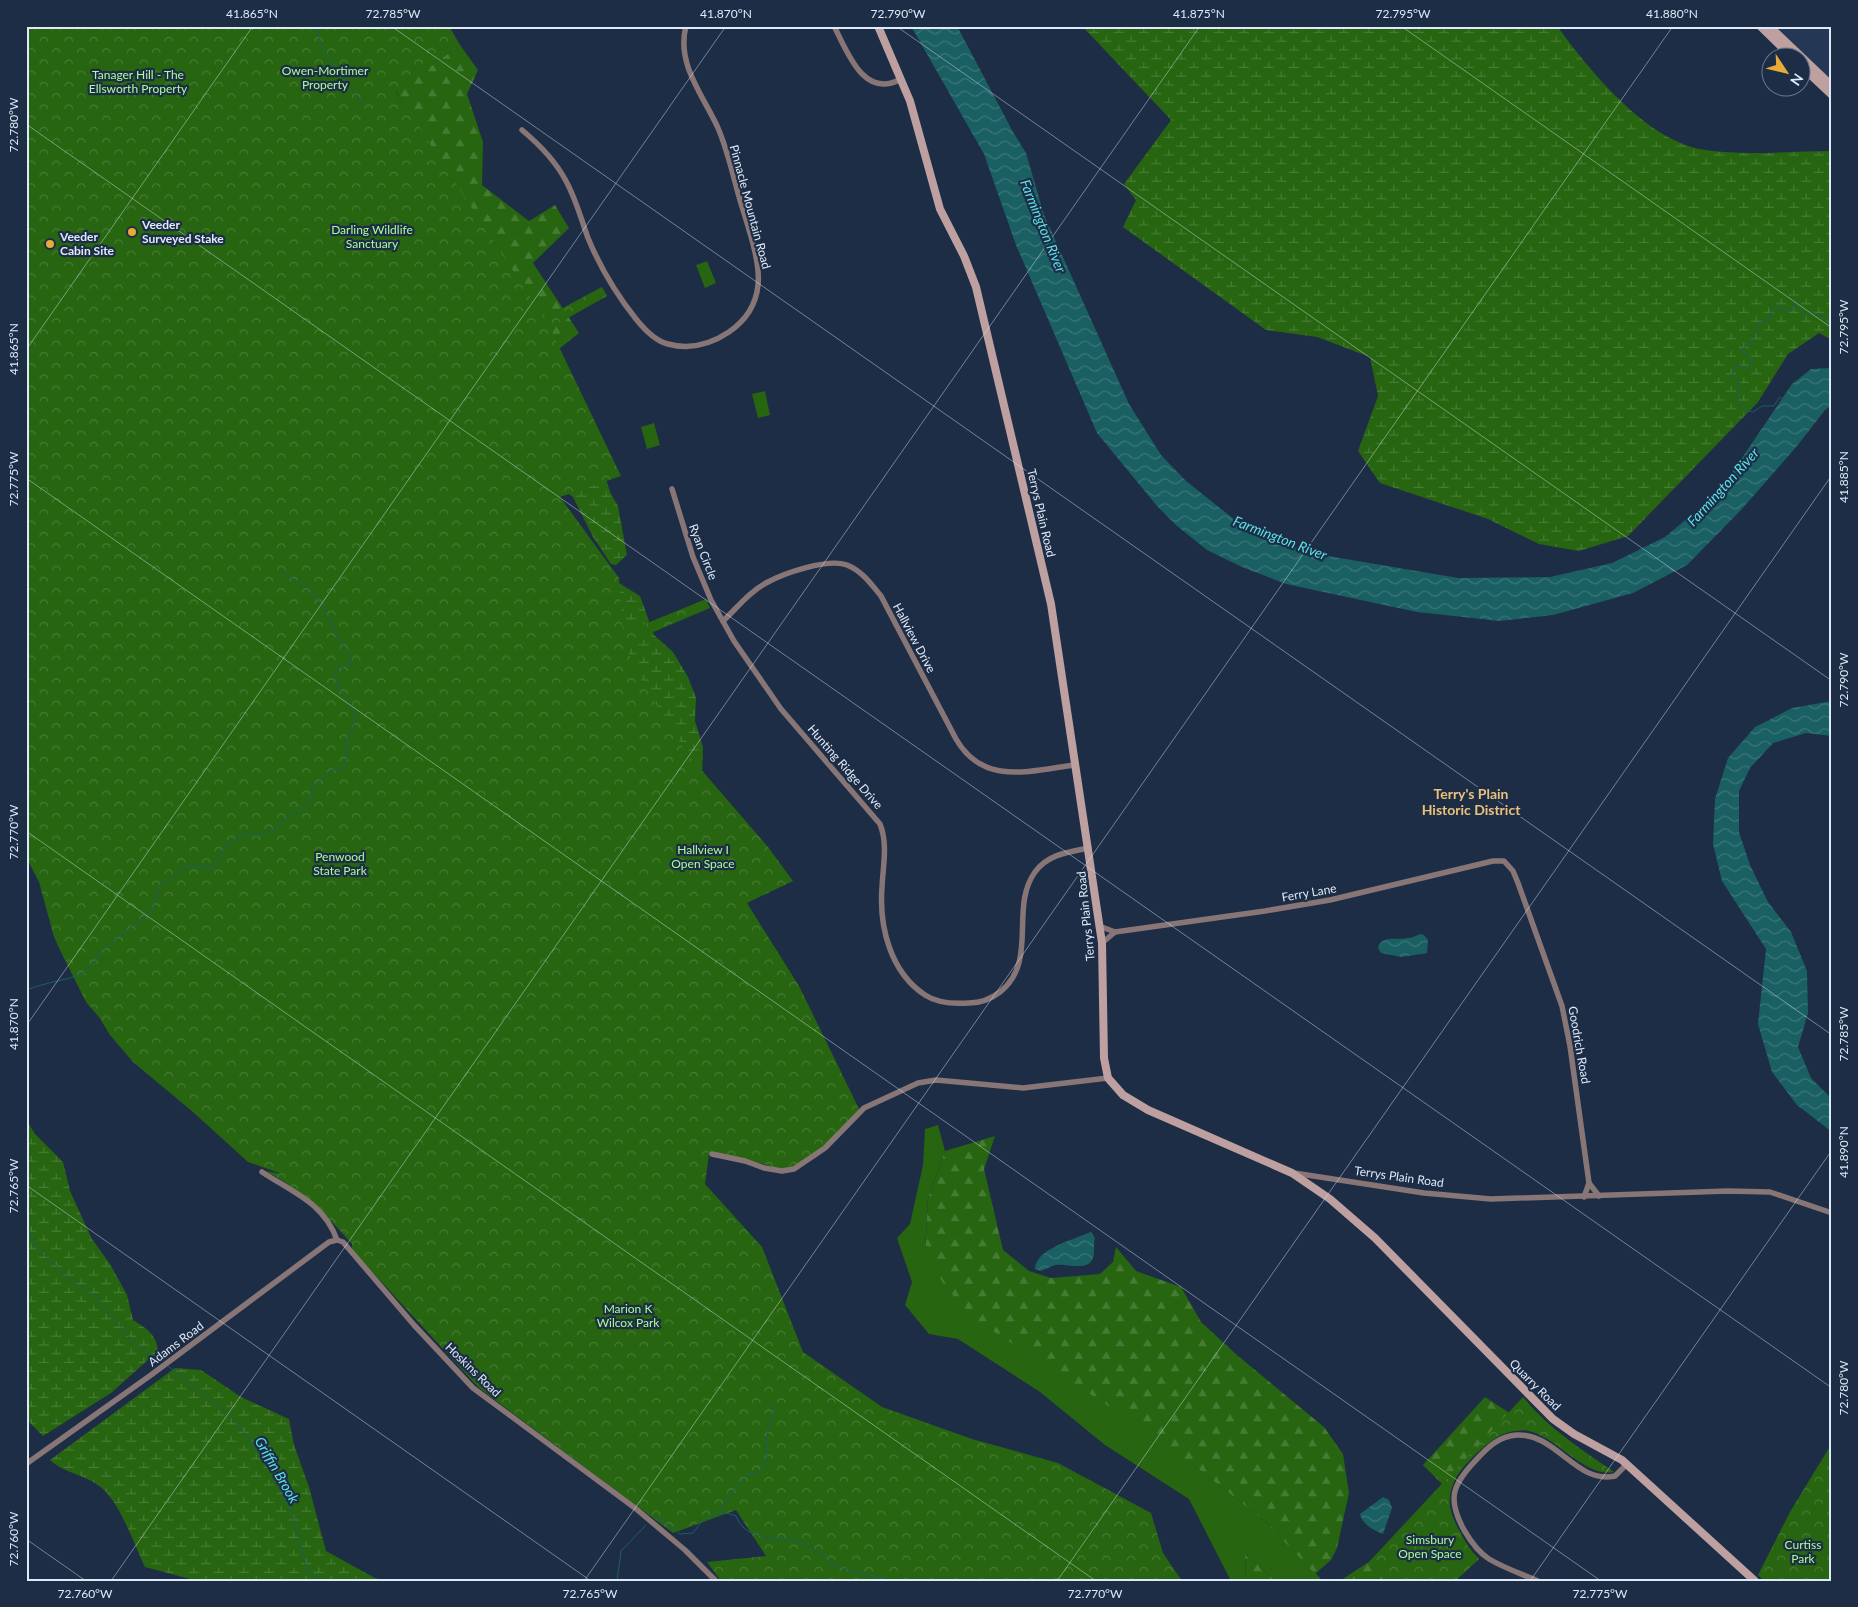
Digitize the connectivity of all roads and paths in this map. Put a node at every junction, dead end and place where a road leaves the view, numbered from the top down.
1 (686, 26) edge
2 (834, 26) edge
3 (878, 26) edge
4 (1760, 26) edge
5 (1769, 26) edge
6 (1783, 48) edge
7 (1810, 74) edge
8 (899, 80) junction
9 (1832, 86) edge
10 (1832, 95) edge
11 (522, 130) dead end
12 (672, 488) dead end
13 (723, 621) junction
14 (1074, 764) junction
15 (1089, 848) junction
16 (1504, 861) joint
17 (1099, 926) junction
18 (1115, 932) junction
19 (1102, 943) junction
20 (1108, 1078) junction
21 (712, 1154) dead end
22 (262, 1172) dead end
23 (1292, 1173) junction
24 (1317, 1177) junction
25 (1589, 1183) junction
26 (1312, 1187) junction
27 (1599, 1196) junction
28 (1584, 1197) junction
29 (1832, 1212) edge
30 (337, 1240) junction
31 (26, 1464) edge
32 (1627, 1464) junction
33 (716, 1581) edge
34 (1538, 1581) edge
35 (1756, 1581) edge

1 - 11 street, Pinnacle Mountain Road
2 - 8 street
3 - 8 street, Terrys Plain Road
4 - 6 street
5 - 9 street
7 - 10 street
8 - 14 street, Terrys Plain Road
12 - 13 street, Ryan Circle
13 - 14 street, Hallview Drive
13 - 15 street, Hunting Ridge Drive
14 - 15 street, Terrys Plain Road
15 - 17 street, Terrys Plain Road
16 - 18 street, Ferry Lane
16 - 25 street, Goodrich Road
17 - 18 street, Ferry Lane
17 - 19 street, Terrys Plain Road
18 - 19 street
19 - 20 street, Terrys Plain Road
20 - 21 street
20 - 23 street, Terrys Plain Road
22 - 30 street, Hoskins Road
23 - 24 street, Terrys Plain Road
23 - 26 street, Quarry Road
24 - 26 street
24 - 28 street, Terrys Plain Road
25 - 27 street, Goodrich Road
25 - 28 street, Goodrich Road
26 - 32 street, Quarry Road
27 - 28 street, Terrys Plain Road
27 - 29 street, Terrys Plain Road
30 - 31 street, Adams Road
30 - 33 street, Hoskins Road
32 - 34 street
32 - 35 street, Quarry Road

